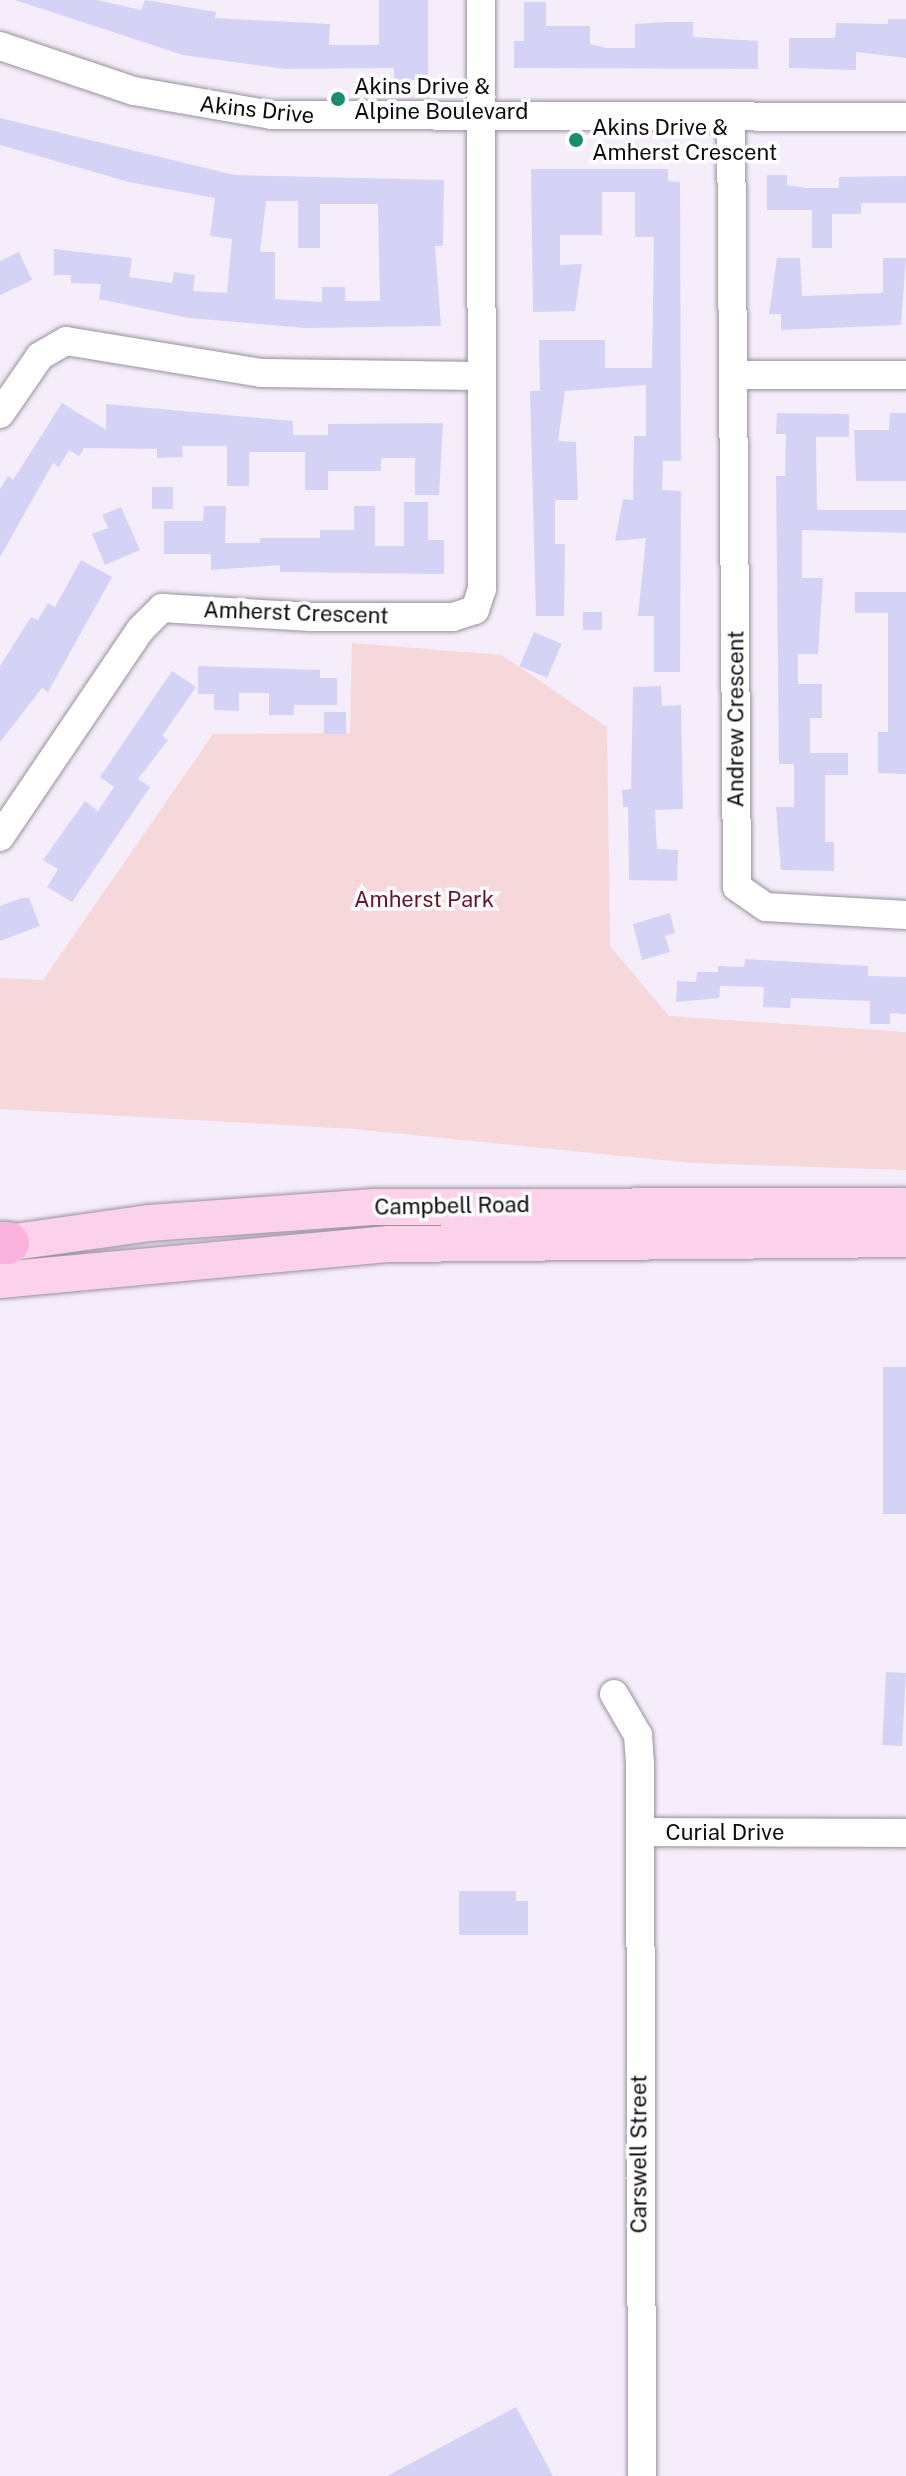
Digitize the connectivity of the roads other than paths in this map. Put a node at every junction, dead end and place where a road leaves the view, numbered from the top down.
1 (481, 0) edge
2 (0, 46) edge
3 (731, 117) junction
4 (906, 117) edge
5 (481, 119) junction
6 (734, 375) junction
7 (906, 375) edge
8 (482, 376) junction
9 (0, 414) edge
10 (0, 837) edge
11 (906, 915) edge
12 (906, 1206) edge
13 (620, 1222) junction
14 (906, 1239) edge
15 (2, 1253) edge
16 (614, 1694) dead end
17 (641, 1832) junction
18 (906, 1833) edge
19 (642, 2476) edge

1 - 5 street, Amherst Crescent
2 - 5 street, Akins Drive
3 - 4 street, Akins Drive
3 - 5 street, Akins Drive
3 - 6 street, Andrew Crescent
5 - 8 street, Amherst Crescent
6 - 7 street
6 - 11 street, Andrew Crescent
8 - 9 street
8 - 10 street, Amherst Crescent
12 - 13 main road, Campbell Road
13 - 14 main road, Campbell Road
13 - 15 main road, Campbell Road
16 - 17 street, Curial Drive
17 - 18 street, Curial Drive
17 - 19 street, Carswell Street

